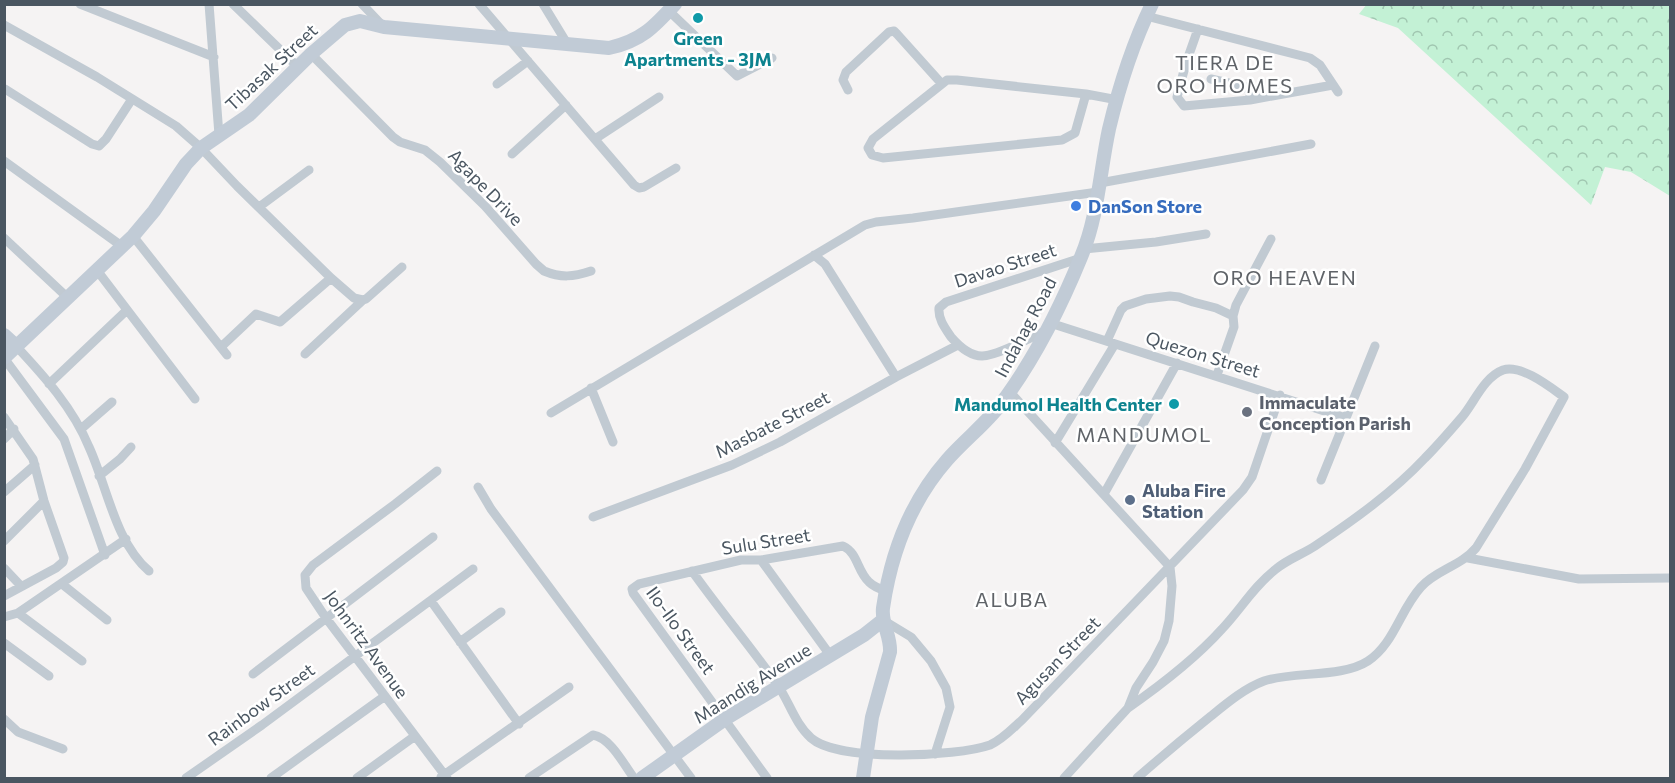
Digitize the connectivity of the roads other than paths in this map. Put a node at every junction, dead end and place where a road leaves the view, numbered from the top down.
1 (80, 4) edge
2 (209, 4) edge
3 (233, 4) edge
4 (363, 4) edge
5 (543, 4) edge
6 (483, 6) edge
7 (672, 8) edge
8 (1149, 10) edge
9 (4, 25) edge
10 (384, 27) junction
11 (1198, 29) junction
12 (509, 38) junction
13 (568, 45) junction
14 (311, 54) junction
15 (214, 57) junction
16 (772, 58) dead end
17 (528, 61) junction
18 (299, 68) junction
19 (1211, 79) dead end
20 (941, 83) junction
21 (497, 84) dead end
22 (5, 88) edge
23 (848, 90) dead end
24 (1086, 93) junction
25 (659, 97) dead end
26 (132, 99) junction
27 (1118, 100) junction
28 (1250, 100) junction
29 (567, 105) junction
30 (219, 135) junction
31 (595, 139) junction
32 (1311, 144) dead end
33 (201, 147) junction
34 (512, 153) dead end
35 (4, 161) edge
36 (676, 168) dead end
37 (309, 170) dead end
38 (1099, 187) junction
39 (259, 207) junction
40 (1206, 234) dead end
41 (4, 238) edge
42 (1271, 239) dead end
43 (128, 242) junction
44 (1082, 254) junction
45 (814, 255) junction
46 (402, 267) dead end
47 (96, 269) junction
48 (591, 271) dead end
49 (331, 278) junction
50 (67, 297) junction
51 (363, 300) junction
52 (128, 310) junction
53 (1233, 316) junction
54 (1049, 327) junction
55 (4, 335) edge
56 (1111, 343) junction
57 (958, 345) junction
58 (16, 346) junction
59 (1376, 346) dead end
60 (304, 354) dead end
61 (4, 358) edge
62 (1177, 363) junction
63 (1217, 375) junction
64 (896, 377) junction
65 (50, 384) junction
66 (591, 388) junction
67 (1010, 392) junction
68 (1280, 395) junction
69 (195, 399) dead end
70 (112, 402) dead end
71 (551, 413) dead end
72 (4, 417) edge
73 (1346, 418) junction
74 (14, 429) junction
75 (81, 429) junction
76 (4, 439) edge
77 (613, 442) dead end
78 (1055, 442) junction
79 (131, 447) dead end
80 (35, 465) junction
81 (436, 471) dead end
82 (99, 476) junction
83 (1321, 480) dead end
84 (478, 487) dead end
85 (4, 492) edge
86 (1104, 494) junction
87 (44, 501) junction
88 (593, 517) dead end
89 (433, 537) dead end
90 (126, 539) junction
91 (4, 541) edge
92 (105, 555) junction
93 (1468, 558) junction
94 (761, 560) junction
95 (1170, 567) junction
96 (4, 568) edge
97 (473, 569) dead end
98 (149, 571) dead end
99 (692, 571) junction
100 (1671, 578) edge
101 (62, 584) junction
102 (21, 586) junction
103 (632, 589) joint
104 (886, 591) junction
105 (4, 596) edge
106 (431, 601) junction
107 (501, 612) dead end
108 (18, 613) junction
109 (4, 617) edge
110 (326, 618) junction
111 (106, 620) dead end
112 (883, 620) junction
113 (460, 642) junction
114 (4, 643) edge
115 (830, 655) junction
116 (356, 657) junction
117 (82, 662) dead end
118 (254, 674) dead end
119 (49, 676) dead end
120 (778, 686) junction
121 (569, 687) dead end
122 (385, 696) junction
123 (1128, 708) junction
124 (4, 719) edge
125 (726, 719) junction
126 (519, 724) junction
127 (415, 736) junction
128 (63, 749) dead end
129 (865, 753) junction
130 (675, 754) junction
131 (934, 754) junction
132 (444, 777) edge
133 (186, 778) edge
134 (271, 778) edge
135 (357, 778) edge
136 (529, 778) edge
137 (634, 778) edge
138 (642, 778) edge
139 (691, 778) edge
140 (767, 778) edge
141 (863, 778) edge
142 (1064, 778) edge
143 (1137, 778) edge

1 - 15 street
2 - 15 street
3 - 18 street
4 - 10 street
5 - 13 street
6 - 12 street
7 - 13 street, Tibasak Street
7 - 16 street
8 - 11 street
8 - 27 street, Indahag Road
9 - 26 street
10 - 12 street, Tibasak Street
10 - 14 street, Tibasak Street
11 - 28 street
11 - 28 street
12 - 13 street, Tibasak Street
12 - 17 street
14 - 18 street, Tibasak Street
14 - 48 street, Agape Drive
15 - 30 street
17 - 21 street
17 - 29 street
18 - 30 street, Tibasak Street
19 - 28 street
20 - 23 street
20 - 24 street
20 - 24 street
22 - 26 street
24 - 27 street
25 - 31 street
26 - 33 street
27 - 38 street, Indahag Road
29 - 31 street
29 - 34 street
30 - 33 street, Tibasak Street
31 - 36 street
32 - 38 street
33 - 39 street
33 - 43 street, Tibasak Street
35 - 43 street
37 - 39 street
38 - 44 street, Indahag Road
38 - 45 street
39 - 49 street
40 - 44 street
41 - 50 street
42 - 53 street
43 - 47 street, Tibasak Street
43 - 49 street
44 - 54 street, Indahag Road
44 - 57 street, Davao Street
45 - 64 street
45 - 66 street
46 - 51 street
47 - 50 street, Tibasak Street
47 - 52 street
49 - 51 street
50 - 58 street, Tibasak Street
51 - 60 street
52 - 65 street
52 - 69 street
53 - 56 street
53 - 63 street
54 - 56 street, Quezon Street
54 - 57 street
54 - 67 street, Indahag Road
55 - 58 street
56 - 62 street, Quezon Street
56 - 78 street
57 - 64 street, Masbate Street
58 - 61 street, Tibasak Street
58 - 65 street
59 - 73 street
61 - 92 street
62 - 63 street, Quezon Street
62 - 86 street
63 - 68 street, Quezon Street
64 - 88 street, Masbate Street
65 - 75 street
66 - 71 street
66 - 77 street
67 - 78 street
67 - 104 street, Indahag Road
68 - 73 street, Quezon Street
68 - 95 street, Agusan Street
70 - 75 street
72 - 74 street
73 - 83 street
74 - 76 street
74 - 80 street
75 - 82 street
78 - 86 street
79 - 82 street
80 - 85 street
80 - 87 street
81 - 110 street, Johnritz Avenue
82 - 90 street
84 - 130 street
86 - 95 street
87 - 91 street
87 - 102 street
89 - 110 street
90 - 92 street
90 - 98 street
92 - 101 street
93 - 100 street
93 - 123 street
93 - 143 street
94 - 99 street, Sulu Street
94 - 104 street, Sulu Street
94 - 115 street
95 - 123 street
95 - 131 street, Agusan Street
96 - 102 street
97 - 106 street, Rainbow Street
99 - 103 street, Sulu Street
99 - 120 street, Agusan Street
101 - 108 street
101 - 111 street
102 - 105 street
103 - 125 street, Ilo-Ilo Street
104 - 112 street, Indahag Road
106 - 113 street
106 - 116 street, Rainbow Street
107 - 113 street
108 - 109 street
108 - 117 street
110 - 116 street, Johnritz Avenue
110 - 118 street
112 - 115 street, Maandig Avenue
112 - 129 street, Indahag Road
112 - 131 street
113 - 126 street
114 - 119 street
115 - 120 street, Maandig Avenue
116 - 122 street, Johnritz Avenue
116 - 133 street, Rainbow Street
120 - 125 street, Maandig Avenue
120 - 129 street, Agusan Street
121 - 126 street
122 - 127 street, Johnritz Avenue
122 - 134 street
123 - 142 street
124 - 128 street
125 - 130 street, Maandig Avenue
125 - 140 street, Ilo-Ilo Street
126 - 132 street
127 - 132 street, Johnritz Avenue
127 - 135 street
129 - 131 street, Agusan Street
129 - 141 street, Indahag Road
130 - 138 street, Maandig Avenue
130 - 139 street
136 - 137 street

